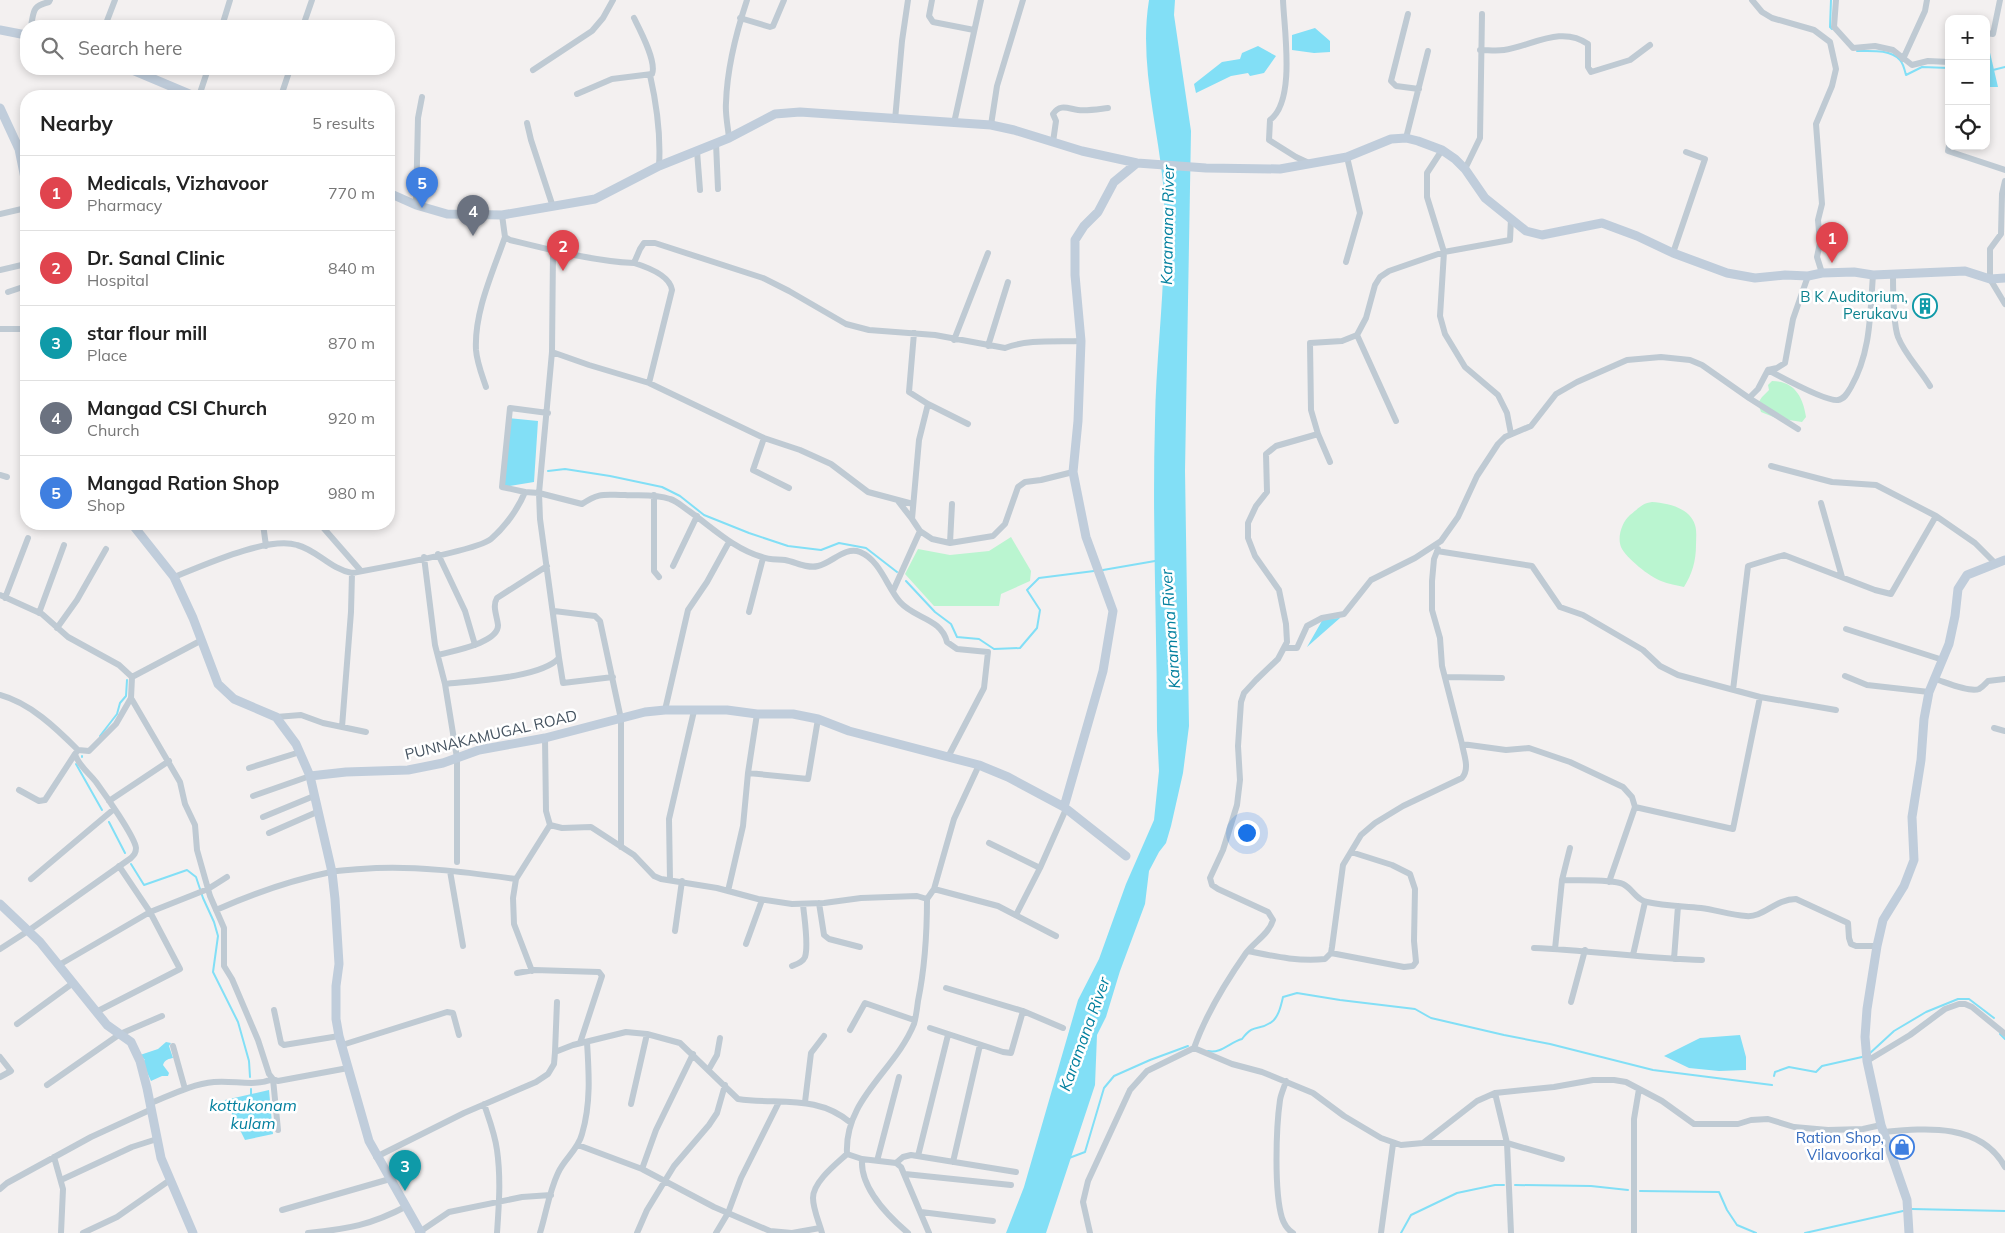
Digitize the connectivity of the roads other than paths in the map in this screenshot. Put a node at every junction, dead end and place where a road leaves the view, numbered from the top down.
1 (50, 0) edge
2 (115, 0) edge
3 (230, 0) edge
4 (312, 0) edge
5 (613, 0) edge
6 (746, 0) edge
7 (784, 0) edge
8 (908, 0) edge
9 (932, 0) edge
10 (981, 0) edge
11 (1023, 0) edge
12 (1283, 0) edge
13 (1752, 0) edge
14 (1836, 0) edge
15 (1927, 0) edge
16 (2000, 0) edge
17 (1408, 14) dead end
18 (1482, 14) dead end
19 (634, 18) dead end
20 (740, 18) junction
21 (32, 20) edge
22 (107, 20) edge
23 (224, 20) edge
24 (305, 20) edge
25 (0, 30) edge
26 (974, 30) junction
27 (20, 34) edge
28 (1990, 34) edge
29 (1843, 38) junction
30 (1833, 41) junction
31 (1650, 45) dead end
32 (1480, 50) junction
33 (1428, 51) dead end
34 (1903, 59) junction
35 (1945, 62) edge
36 (533, 70) dead end
37 (144, 75) edge
38 (206, 75) edge
39 (288, 75) edge
40 (650, 75) junction
41 (1418, 89) junction
42 (180, 90) edge
43 (201, 90) edge
44 (283, 90) edge
45 (577, 94) dead end
46 (422, 97) dead end
47 (0, 108) edge
48 (1108, 108) dead end
49 (3, 118) edge
50 (895, 120) junction
51 (954, 122) junction
52 (527, 123) dead end
53 (991, 125) junction
54 (729, 138) junction
55 (1406, 138) junction
56 (1053, 142) junction
57 (716, 143) junction
58 (697, 150) junction
59 (1442, 150) junction
60 (1948, 150) edge
61 (20, 152) edge
62 (1686, 152) dead end
63 (1347, 157) junction
64 (1137, 163) junction
65 (1313, 164) junction
66 (659, 166) junction
67 (1465, 169) junction
68 (2005, 170) edge
69 (2005, 180) edge
70 (700, 190) dead end
71 (718, 190) dead end
72 (395, 196) edge
73 (416, 205) junction
74 (554, 207) junction
75 (20, 209) edge
76 (0, 214) edge
77 (502, 214) junction
78 (1511, 219) junction
79 (505, 237) junction
80 (552, 251) junction
81 (988, 252) dead end
82 (1444, 252) junction
83 (1673, 254) junction
84 (1346, 262) dead end
85 (634, 263) junction
86 (20, 265) edge
87 (0, 270) edge
88 (1822, 273) junction
89 (1893, 274) junction
90 (1873, 275) junction
91 (1808, 276) junction
92 (2005, 278) edge
93 (1990, 279) junction
94 (1008, 282) dead end
95 (20, 288) edge
96 (8, 292) dead end
97 (2005, 304) edge
98 (0, 329) edge
99 (20, 329) edge
100 (914, 333) junction
101 (1357, 335) junction
102 (954, 340) junction
103 (1081, 341) junction
104 (988, 346) junction
105 (552, 352) junction
106 (1768, 370) junction
107 (649, 384) junction
108 (1930, 386) dead end
109 (486, 387) dead end
110 (1749, 398) junction
111 (928, 404) junction
112 (548, 413) junction
113 (1396, 421) dead end
114 (968, 424) dead end
115 (1798, 429) dead end
116 (1318, 434) junction
117 (1511, 434) junction
118 (764, 438) junction
119 (1330, 462) dead end
120 (1771, 466) dead end
121 (1073, 472) junction
122 (0, 475) edge
123 (8, 477) dead end
124 (789, 488) dead end
125 (525, 492) junction
126 (539, 493) junction
127 (654, 495) junction
128 (898, 501) junction
129 (1821, 503) dead end
130 (912, 504) junction
131 (952, 504) dead end
132 (696, 516) junction
133 (1936, 516) junction
134 (912, 519) junction
135 (137, 530) edge
136 (264, 530) edge
137 (325, 530) edge
138 (920, 531) junction
139 (28, 538) dead end
140 (1441, 541) junction
141 (729, 542) junction
142 (950, 543) junction
143 (64, 545) dead end
144 (266, 546) junction
145 (106, 549) dead end
146 (1437, 551) junction
147 (438, 554) junction
148 (424, 557) junction
149 (763, 558) junction
150 (2001, 562) edge
151 (547, 566) junction
152 (674, 566) dead end
153 (360, 571) junction
154 (352, 573) junction
155 (174, 577) junction
156 (659, 577) dead end
157 (1842, 577) junction
158 (893, 591) junction
159 (2, 596) edge
160 (554, 611) junction
161 (749, 612) dead end
162 (40, 613) junction
163 (57, 628) junction
164 (1846, 629) dead end
165 (202, 640) junction
166 (475, 645) junction
167 (1285, 648) junction
168 (438, 655) junction
169 (559, 658) junction
170 (1943, 660) junction
171 (1845, 676) dead end
172 (132, 677) junction
173 (613, 677) junction
174 (1446, 677) junction
175 (1502, 678) dead end
176 (1935, 679) junction
177 (2005, 679) edge
178 (445, 684) junction
179 (1733, 690) junction
180 (1929, 692) junction
181 (0, 695) edge
182 (1760, 697) junction
183 (131, 698) junction
184 (665, 710) junction
185 (1836, 710) dead end
186 (694, 711) junction
187 (757, 714) junction
188 (276, 717) junction
189 (621, 718) junction
190 (818, 719) junction
191 (342, 727) junction
192 (1994, 728) dead end
193 (2005, 731) edge
194 (366, 732) dead end
195 (545, 738) junction
196 (1462, 744) junction
197 (76, 752) junction
198 (300, 752) junction
199 (948, 757) junction
200 (457, 758) junction
201 (169, 761) junction
202 (979, 765) junction
203 (250, 768) dead end
204 (748, 773) junction
205 (310, 776) junction
206 (19, 790) dead end
207 (253, 796) dead end
208 (314, 796) junction
209 (108, 801) junction
210 (1636, 807) junction
211 (1065, 808) junction
212 (114, 809) junction
213 (318, 812) junction
214 (263, 817) dead end
215 (550, 825) junction
216 (269, 833) dead end
217 (989, 843) dead end
218 (621, 848) junction
219 (1570, 848) dead end
220 (1350, 852) junction
221 (1126, 856) dead end
222 (457, 862) dead end
223 (120, 866) junction
224 (1040, 868) junction
225 (450, 871) junction
226 (332, 872) junction
227 (227, 877) dead end
228 (31, 879) dead end
229 (516, 879) junction
230 (670, 880) junction
231 (1562, 880) junction
232 (682, 881) junction
233 (1609, 882) junction
234 (208, 889) junction
235 (934, 889) junction
236 (728, 891) junction
237 (927, 898) junction
238 (762, 900) junction
239 (1645, 902) junction
240 (802, 904) junction
241 (819, 904) junction
242 (1, 906) edge
243 (1678, 906) junction
244 (216, 910) junction
245 (150, 912) junction
246 (1016, 915) junction
247 (28, 931) junction
248 (675, 931) dead end
249 (1056, 936) dead end
250 (746, 944) dead end
251 (463, 946) dead end
252 (1877, 946) junction
253 (860, 947) dead end
254 (1534, 948) dead end
255 (0, 949) edge
256 (1555, 949) junction
257 (1585, 950) junction
258 (1248, 951) junction
259 (1331, 953) junction
260 (1633, 955) junction
261 (1674, 959) junction
262 (1702, 960) dead end
263 (59, 965) junction
264 (792, 966) dead end
265 (532, 971) junction
266 (517, 973) dead end
267 (73, 983) junction
268 (946, 988) dead end
269 (557, 1002) dead end
270 (1571, 1002) dead end
271 (274, 1010) dead end
272 (1024, 1011) junction
273 (96, 1012) junction
274 (162, 1016) dead end
275 (914, 1020) junction
276 (18, 1024) dead end
277 (930, 1028) dead end
278 (1063, 1028) dead end
279 (850, 1030) dead end
280 (120, 1034) junction
281 (647, 1034) junction
282 (948, 1034) junction
283 (2005, 1034) edge
284 (459, 1035) dead end
285 (824, 1036) dead end
286 (720, 1038) dead end
287 (341, 1040) junction
288 (583, 1042) junction
289 (980, 1045) junction
290 (173, 1046) dead end
291 (1194, 1048) junction
292 (555, 1052) junction
293 (693, 1054) junction
294 (0, 1057) edge
295 (1867, 1061) junction
296 (348, 1068) junction
297 (709, 1069) junction
298 (0, 1077) edge
299 (899, 1077) dead end
300 (273, 1079) junction
301 (1286, 1081) junction
302 (47, 1085) dead end
303 (725, 1085) junction
304 (185, 1089) junction
305 (1639, 1089) junction
306 (1495, 1093) junction
307 (779, 1102) junction
308 (805, 1102) junction
309 (484, 1104) junction
310 (631, 1104) dead end
311 (151, 1106) junction
312 (850, 1123) junction
313 (1883, 1128) junction
314 (278, 1130) dead end
315 (157, 1139) junction
316 (1423, 1143) junction
317 (1507, 1143) junction
318 (1393, 1144) junction
319 (578, 1145) junction
320 (847, 1154) junction
321 (918, 1156) junction
322 (54, 1157) junction
323 (376, 1157) junction
324 (862, 1159) junction
325 (1562, 1159) dead end
326 (877, 1161) junction
327 (953, 1162) junction
328 (896, 1163) junction
329 (2005, 1167) edge
330 (642, 1170) junction
331 (1016, 1172) dead end
332 (905, 1174) junction
333 (390, 1179) junction
334 (61, 1180) junction
335 (170, 1180) junction
336 (664, 1181) junction
337 (1012, 1186) dead end
338 (0, 1189) edge
339 (551, 1195) junction
340 (500, 1202) junction
341 (407, 1206) junction
342 (282, 1210) dead end
343 (921, 1212) junction
344 (728, 1213) junction
345 (993, 1222) dead end
346 (821, 1231) edge
347 (61, 1233) edge
348 (83, 1233) edge
349 (193, 1233) edge
350 (308, 1233) edge
351 (419, 1233) edge
352 (497, 1233) edge
353 (540, 1233) edge
354 (637, 1233) edge
355 (716, 1233) edge
356 (908, 1233) edge
357 (929, 1233) edge
358 (1090, 1233) edge
359 (1294, 1233) edge
360 (1381, 1233) edge
361 (1512, 1233) edge
362 (1634, 1233) edge
363 (1909, 1233) edge

1 - 21 street
2 - 22 street
3 - 23 street
4 - 24 street
5 - 36 street
6 - 20 street
7 - 20 street
8 - 50 street
9 - 26 street
10 - 26 street
11 - 53 street
12 - 65 street
13 - 30 street
14 - 29 street
15 - 34 street
16 - 28 street
17 - 41 street
18 - 32 street
19 - 40 street
20 - 54 street
25 - 27 street
26 - 51 street
29 - 30 street
29 - 34 street
30 - 88 street
31 - 32 street
32 - 67 street
33 - 41 street
34 - 35 street
37 - 42 street
38 - 43 street
39 - 44 street
40 - 45 street
40 - 66 street
41 - 55 street
46 - 73 street
47 - 49 street
48 - 56 street
49 - 61 street
50 - 51 street
50 - 54 street
51 - 53 street
52 - 74 street
53 - 56 street
54 - 57 street
55 - 59 street
55 - 63 street
56 - 64 street
57 - 58 street
57 - 71 street
58 - 66 street
58 - 70 street
59 - 67 street
59 - 82 street
60 - 68 street
62 - 83 street
63 - 65 street
63 - 84 street
64 - 65 street
64 - 103 street
66 - 74 street
67 - 78 street
69 - 93 street
72 - 73 street
73 - 77 street
74 - 77 street
75 - 76 street
77 - 79 street
78 - 82 street
78 - 83 street
79 - 80 street
79 - 109 street
80 - 85 street
80 - 105 street
81 - 102 street
82 - 101 street
82 - 117 street
83 - 91 street
85 - 100 street
85 - 107 street
86 - 87 street
88 - 90 street
88 - 91 street
89 - 90 street
89 - 93 street
89 - 108 street
90 - 106 street
91 - 106 street
92 - 93 street
93 - 97 street
94 - 104 street
95 - 96 street
98 - 99 street
100 - 102 street
100 - 111 street
101 - 113 street
101 - 116 street
102 - 104 street
103 - 104 street
103 - 121 street
105 - 107 street
105 - 112 street
106 - 110 street
107 - 118 street
110 - 115 street
110 - 117 street
111 - 114 street
111 - 130 street
112 - 125 street
112 - 126 street
116 - 119 street
116 - 167 street
117 - 140 street
118 - 124 street
118 - 128 street
120 - 133 street
121 - 142 street
121 - 211 street
122 - 123 street
125 - 126 street
125 - 147 street
126 - 127 street
126 - 151 street
127 - 132 street
127 - 156 street
128 - 130 street
128 - 134 street
129 - 157 street
130 - 134 street
131 - 142 street
132 - 141 street
132 - 152 street
133 - 150 street
133 - 157 street
134 - 138 street
135 - 155 street
136 - 144 street
137 - 153 street
138 - 142 street
138 - 158 street
139 - 159 street
140 - 146 street
140 - 167 street
141 - 149 street
141 - 184 street
143 - 162 street
144 - 154 street
144 - 155 street
145 - 163 street
146 - 174 street
146 - 179 street
147 - 148 street
147 - 166 street
148 - 153 street
148 - 168 street
149 - 158 street
149 - 161 street
150 - 170 street
151 - 160 street
151 - 166 street
153 - 154 street
154 - 191 street
155 - 165 street
157 - 179 street
158 - 199 street
159 - 162 street
160 - 169 street
160 - 173 street
162 - 163 street
163 - 172 street
164 - 170 street
165 - 172 street
165 - 188 street
166 - 168 street
167 - 258 street
168 - 178 street
169 - 173 street
169 - 178 street
170 - 176 street
171 - 180 street
172 - 183 street
173 - 189 street
174 - 175 street
174 - 196 street
176 - 177 street
176 - 180 street
178 - 200 street
179 - 182 street
180 - 252 street
181 - 197 street
182 - 185 street
182 - 210 street
183 - 197 street
183 - 201 street
184 - 186 street, PUNNAKAMUGAL ROAD
184 - 189 street, PUNNAKAMUGAL ROAD
186 - 187 street, PUNNAKAMUGAL ROAD
186 - 230 street
187 - 190 street, PUNNAKAMUGAL ROAD
187 - 204 street
188 - 191 street
188 - 198 street
189 - 195 street, PUNNAKAMUGAL ROAD
189 - 218 street
190 - 199 street, PUNNAKAMUGAL ROAD
190 - 204 street
191 - 194 street
192 - 193 street
195 - 200 street, PUNNAKAMUGAL ROAD
195 - 215 street
196 - 210 street
196 - 220 street
197 - 206 street
197 - 209 street
198 - 203 street
198 - 205 street
199 - 202 street, PUNNAKAMUGAL ROAD
200 - 205 street, PUNNAKAMUGAL ROAD
200 - 222 street
201 - 209 street
201 - 234 street
202 - 211 street, PUNNAKAMUGAL ROAD
202 - 235 street
204 - 236 street
205 - 207 street
205 - 208 street
208 - 213 street
208 - 214 street
209 - 212 street
210 - 233 street
211 - 221 street, PUNNAKAMUGAL ROAD
211 - 224 street
212 - 223 street
212 - 228 street
213 - 216 street
213 - 226 street
215 - 218 street
215 - 229 street
217 - 224 street
218 - 230 street
219 - 231 street
220 - 259 street
220 - 259 street
223 - 245 street
223 - 247 street
224 - 246 street
225 - 226 street
225 - 229 street
225 - 251 street
226 - 244 street
226 - 287 street
227 - 234 street
229 - 265 street
230 - 232 street
231 - 233 street
231 - 256 street
232 - 236 street
232 - 248 street
233 - 239 street
234 - 244 street
234 - 245 street
235 - 237 street
235 - 246 street
236 - 238 street
237 - 241 street
237 - 275 street
238 - 240 street
238 - 250 street
239 - 243 street
239 - 260 street
240 - 241 street
240 - 264 street
241 - 253 street
242 - 247 street
243 - 252 street
243 - 261 street
244 - 300 street
245 - 263 street
245 - 273 street
246 - 249 street
247 - 255 street
247 - 263 street
252 - 295 street
254 - 256 street
256 - 257 street
257 - 260 street
257 - 270 street
258 - 259 street
258 - 291 street
260 - 261 street
261 - 262 street
263 - 267 street
265 - 266 street
265 - 288 street
267 - 273 street
267 - 276 street
268 - 272 street
269 - 292 street
271 - 287 street
272 - 278 street
272 - 289 street
273 - 280 street
274 - 280 street
275 - 279 street
275 - 312 street
277 - 282 street
280 - 302 street
280 - 311 street
281 - 288 street
281 - 293 street
281 - 310 street
282 - 289 street
282 - 321 street
283 - 295 street
284 - 287 street
285 - 308 street
286 - 297 street
287 - 296 street
288 - 292 street
288 - 319 street
289 - 327 street
290 - 304 street
291 - 301 street
291 - 358 street
292 - 309 street
293 - 297 street
293 - 330 street
294 - 298 street
295 - 313 street
296 - 300 street
296 - 323 street
297 - 303 street
299 - 326 street
300 - 304 street
300 - 314 street
301 - 318 street
301 - 359 street
303 - 307 street
303 - 336 street
304 - 311 street
305 - 306 street
305 - 313 street
305 - 362 street
306 - 316 street
306 - 317 street
307 - 308 street
307 - 344 street
308 - 312 street
309 - 323 street
309 - 340 street
311 - 315 street
311 - 322 street
312 - 320 street
313 - 329 street
313 - 363 street
315 - 334 street
315 - 335 street
316 - 317 street
316 - 318 street
317 - 325 street
317 - 361 street
318 - 360 street
319 - 330 street
319 - 339 street
320 - 324 street
320 - 346 street
321 - 327 street
321 - 328 street
322 - 334 street
322 - 338 street
323 - 333 street
324 - 326 street
324 - 356 street
326 - 328 street
327 - 331 street
328 - 332 street
330 - 336 street
332 - 337 street
332 - 343 street
333 - 341 street
333 - 342 street
334 - 347 street
335 - 348 street
335 - 349 street
336 - 344 street
336 - 354 street
339 - 340 street
339 - 353 street
340 - 351 street
340 - 352 street
341 - 350 street
341 - 351 street
343 - 345 street
343 - 357 street
344 - 346 street
344 - 355 street

